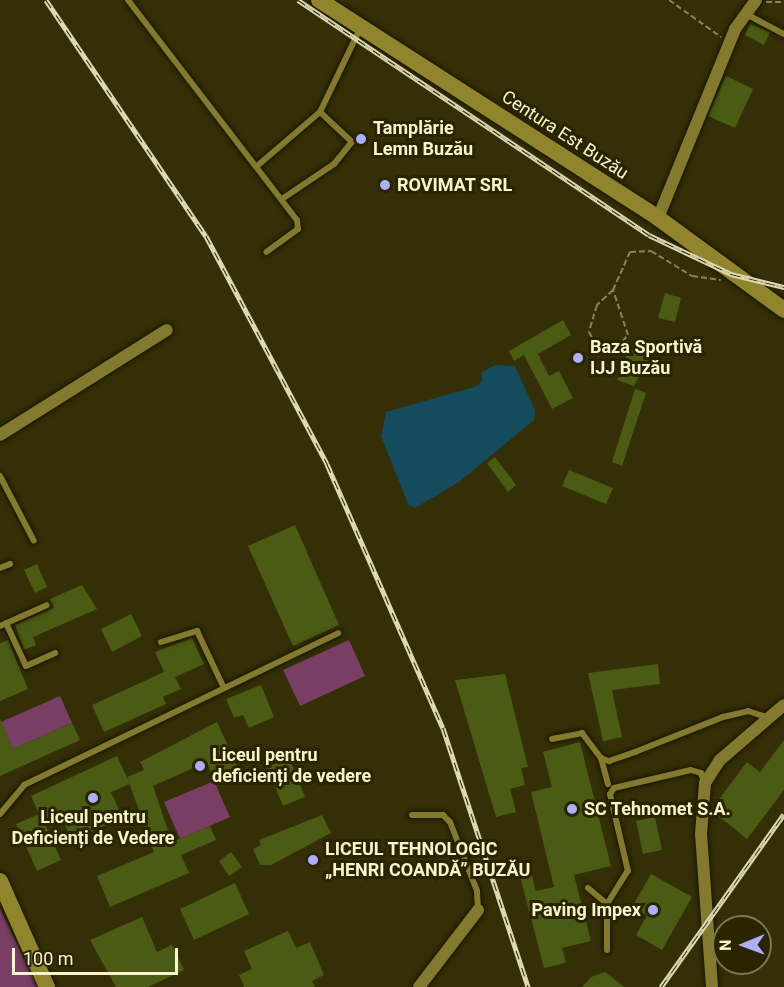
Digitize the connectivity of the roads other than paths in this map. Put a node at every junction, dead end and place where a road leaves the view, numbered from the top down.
1 (128, 0) edge
2 (319, 0) edge
3 (756, 0) edge
4 (743, 13) junction
5 (360, 29) junction
6 (784, 34) edge
7 (320, 112) junction
8 (257, 166) junction
9 (282, 199) junction
10 (658, 218) junction
11 (266, 252) dead end
12 (784, 310) edge
13 (167, 330) dead end
14 (0, 435) edge
15 (0, 476) edge
16 (34, 541) dead end
17 (10, 564) dead end
18 (0, 568) edge
19 (47, 605) dead end
20 (3, 624) edge
21 (338, 633) dead end
22 (160, 642) dead end
23 (55, 653) dead end
24 (224, 688) junction
25 (784, 705) edge
26 (770, 719) junction
27 (552, 739) dead end
28 (601, 758) junction
29 (609, 761) junction
30 (604, 771) junction
31 (705, 783) junction
32 (611, 788) junction
33 (0, 814) edge
34 (412, 815) dead end
35 (0, 881) edge
36 (588, 888) dead end
37 (608, 904) junction
38 (478, 910) joint
39 (607, 950) dead end
40 (47, 987) edge
41 (419, 987) edge
42 (712, 987) edge

1 - 8 lane
2 - 5 main road, Centura Est Buzău
3 - 4 street
4 - 6 lane
4 - 10 street
5 - 7 lane
5 - 10 main road, Centura Est Buzău
7 - 8 lane
7 - 9 lane
8 - 9 lane
9 - 11 lane
10 - 12 main road, Centura Est Buzău
13 - 14 street
15 - 16 lane
17 - 18 lane
19 - 20 lane
20 - 23 lane
21 - 24 lane
22 - 24 lane
24 - 33 lane
25 - 26 street
26 - 29 lane
26 - 31 street
27 - 28 lane
28 - 29 lane
28 - 30 lane
29 - 30 lane
30 - 32 lane
31 - 32 lane
31 - 42 street
32 - 37 lane
34 - 38 lane
35 - 40 main road
36 - 37 lane
37 - 39 lane
38 - 41 street

